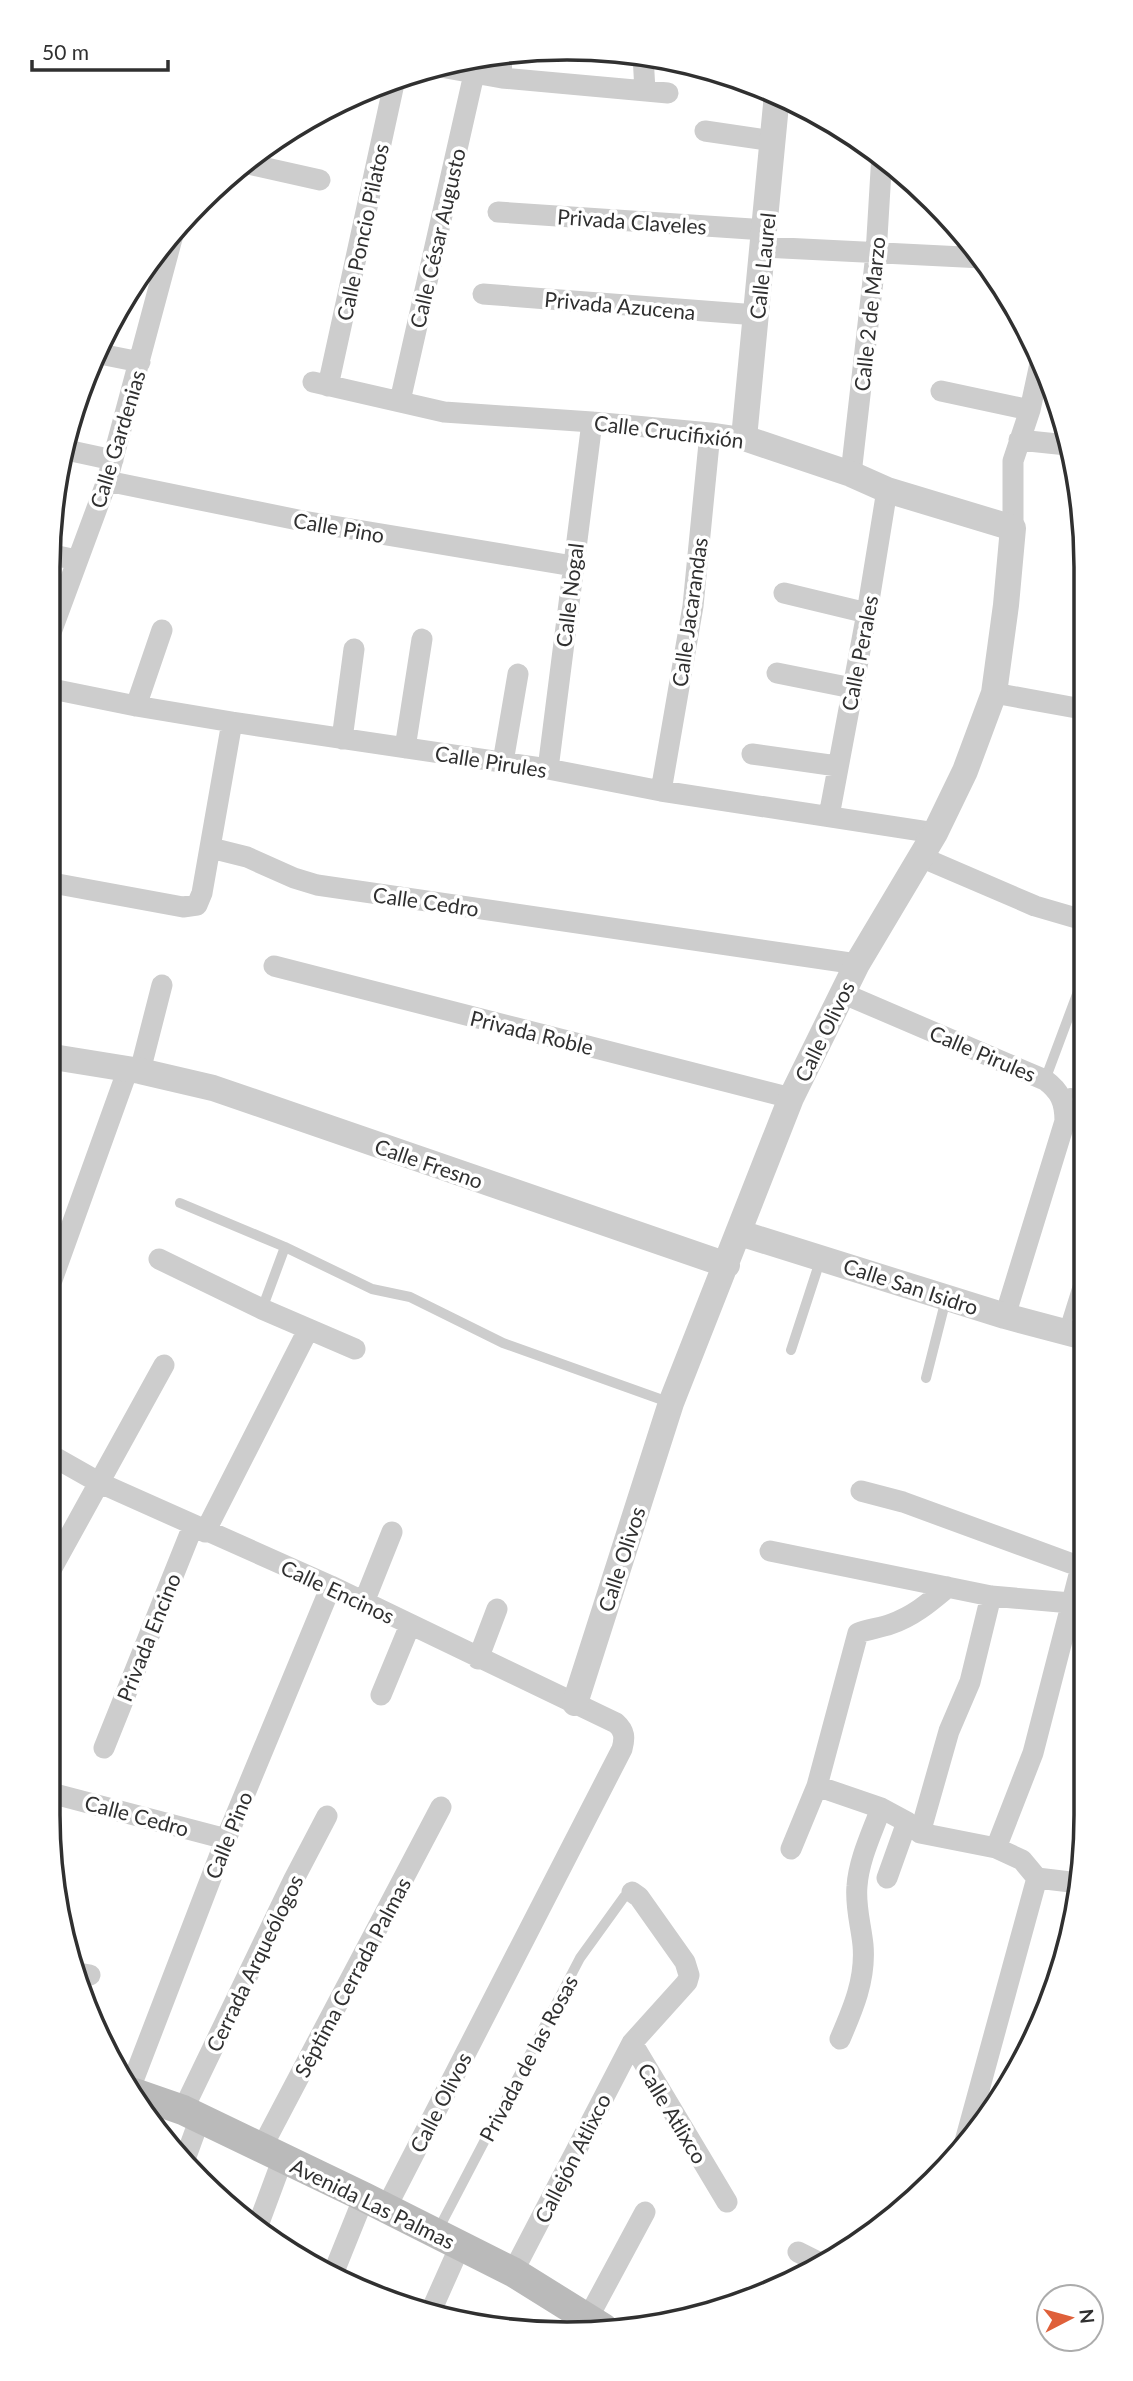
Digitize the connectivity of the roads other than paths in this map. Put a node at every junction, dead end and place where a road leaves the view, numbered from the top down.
1 (501, 64) edge
2 (644, 66) edge
3 (460, 71) edge
4 (474, 74) junction
5 (502, 78) junction
6 (392, 90) edge
7 (645, 91) junction
8 (667, 93) dead end
9 (776, 105) edge
10 (705, 131) dead end
11 (774, 141) junction
12 (256, 166) edge
13 (881, 169) edge
14 (320, 180) dead end
15 (498, 212) dead end
16 (765, 239) junction
17 (876, 254) junction
18 (968, 257) edge
19 (156, 270) edge
20 (483, 294) dead end
21 (757, 316) junction
22 (106, 355) edge
23 (140, 362) junction
24 (1037, 377) edge
25 (321, 384) joint
26 (941, 391) dead end
27 (400, 401) junction
28 (1030, 410) junction
29 (592, 422) junction
30 (710, 433) junction
31 (744, 438) junction
32 (1018, 440) junction
33 (1058, 444) edge
34 (73, 451) edge
35 (113, 460) junction
36 (851, 474) junction
37 (107, 481) junction
38 (887, 490) junction
39 (1013, 528) junction
40 (60, 557) edge
41 (77, 560) junction
42 (573, 566) junction
43 (784, 593) dead end
44 (60, 606) edge
45 (867, 613) junction
46 (162, 630) dead end
47 (422, 639) dead end
48 (354, 649) dead end
49 (777, 673) dead end
50 (518, 674) dead end
51 (852, 688) junction
52 (60, 691) edge
53 (994, 693) junction
54 (136, 706) junction
55 (1074, 708) edge
56 (232, 722) junction
57 (342, 739) junction
58 (405, 748) junction
59 (752, 754) dead end
60 (503, 762) junction
61 (836, 766) junction
62 (548, 769) junction
63 (661, 791) junction
64 (829, 816) junction
65 (935, 833) junction
66 (211, 848) junction
67 (921, 857) junction
68 (60, 884) edge
69 (1074, 917) edge
70 (857, 964) junction
71 (274, 966) dead end
72 (162, 985) dead end
73 (842, 993) junction
74 (1074, 1002) edge
75 (60, 1058) edge
76 (134, 1070) junction
77 (1045, 1080) junction
78 (1074, 1094) edge
79 (1062, 1097) junction
80 (792, 1098) junction
81 (180, 1203) dead end
82 (740, 1233) junction
83 (285, 1247) junction
84 (821, 1258) junction
85 (159, 1259) dead end
86 (60, 1260) edge
87 (727, 1265) junction
88 (947, 1297) junction
89 (262, 1309) junction
90 (1005, 1316) junction
91 (308, 1330) junction
92 (1074, 1334) edge
93 (355, 1349) dead end
94 (791, 1350) dead end
95 (164, 1365) dead end
96 (926, 1378) dead end
97 (671, 1403) junction
98 (60, 1460) edge
99 (100, 1483) junction
100 (862, 1491) dead end
101 (199, 1529) junction
102 (392, 1532) dead end
103 (770, 1550) dead end
104 (60, 1554) edge
105 (1074, 1564) edge
106 (331, 1586) junction
107 (948, 1587) junction
108 (1074, 1594) edge
109 (991, 1596) junction
110 (365, 1602) junction
111 (1071, 1603) junction
112 (497, 1609) dead end
113 (410, 1625) junction
114 (478, 1658) junction
115 (381, 1695) dead end
116 (575, 1703) junction
117 (624, 1734) joint
118 (104, 1748) dead end
119 (817, 1786) junction
120 (60, 1795) edge
121 (442, 1807) dead end
122 (881, 1808) junction
123 (327, 1816) dead end
124 (913, 1828) junction
125 (226, 1839) junction
126 (996, 1848) junction
127 (791, 1849) dead end
128 (887, 1878) dead end
129 (1037, 1878) junction
130 (1069, 1882) edge
131 (632, 1892) joint
132 (840, 2039) dead end
133 (632, 2043) junction
134 (134, 2079) edge
135 (146, 2097) edge
136 (191, 2114) junction
137 (971, 2121) edge
138 (186, 2150) edge
139 (272, 2153) junction
140 (727, 2202) dead end
141 (375, 2203) junction
142 (645, 2212) dead end
143 (259, 2218) edge
144 (448, 2240) junction
145 (798, 2252) dead end
146 (811, 2259) edge
147 (337, 2267) edge
148 (513, 2272) junction
149 (433, 2303) edge
150 (592, 2320) edge
151 (597, 2320) edge

1 - 5 street
2 - 7 street
3 - 4 street
4 - 5 street
4 - 27 street, Calle César Augusto
5 - 7 street
6 - 25 street, Calle Poncio Pilatos
7 - 8 street
9 - 11 street, Calle Laurel
10 - 11 street
11 - 16 street, Calle Laurel
12 - 14 street
13 - 17 street, Calle 2 de Marzo
15 - 16 street, Privada Claveles
16 - 17 street, Privada Claveles
16 - 21 street, Calle Laurel
17 - 18 street, Privada Claveles
17 - 36 street, Calle 2 de Marzo
19 - 23 street, Calle Gardenias
20 - 21 street, Privada Azucena
21 - 31 street, Calle Laurel
22 - 23 street
23 - 35 street, Calle Gardenias
24 - 28 street, Calle Olivos
25 - 27 street, Calle Crucifixión
26 - 28 street
27 - 29 street, Calle Crucifixión
28 - 32 street, Calle Olivos
29 - 30 street, Calle Crucifixión
29 - 42 street, Calle Nogal
30 - 31 street, Calle Crucifixión
30 - 63 street, Calle Jacarandas
31 - 36 street, Calle Crucifixión
32 - 33 street
32 - 39 street, Calle Olivos
34 - 35 street
35 - 37 street, Calle Gardenias
36 - 38 street, Calle Crucifixión
37 - 41 street, Calle Gardenias
37 - 42 street, Calle Pino
38 - 39 street, Calle Crucifixión
38 - 45 street, Calle Perales
39 - 53 street, Calle Olivos
40 - 41 street
41 - 44 street, Calle Gardenias
42 - 62 street, Calle Nogal
43 - 45 street
45 - 51 street, Calle Perales
46 - 54 street
47 - 58 street
48 - 57 street
49 - 51 street
50 - 60 street
51 - 61 street, Calle Perales
52 - 54 street, Calle Pirules
53 - 55 street
53 - 65 street, Calle Olivos
54 - 56 street, Calle Pirules
56 - 57 street, Calle Pirules
56 - 66 street
57 - 58 street, Calle Pirules
58 - 60 street, Calle Pirules
59 - 61 street
60 - 62 street, Calle Pirules
61 - 64 street, Calle Perales
62 - 63 street, Calle Pirules
63 - 64 street, Calle Pirules
64 - 65 street, Calle Pirules
65 - 67 street, Calle Olivos
66 - 68 street
66 - 70 street, Calle Cedro
67 - 69 street
67 - 70 street, Calle Olivos
70 - 73 street, Calle Olivos
71 - 80 street, Privada Roble
72 - 76 street
73 - 77 street, Calle Pirules
73 - 80 street, Calle Olivos
74 - 77 lane
75 - 76 street, Calle Fresno
76 - 86 street
76 - 87 street, Calle Fresno
77 - 79 street, Calle Pirules
78 - 79 lane
79 - 90 street
80 - 82 street, Calle Olivos
81 - 83 lane
82 - 84 street, Calle San Isidro
82 - 87 street, Calle Olivos
83 - 89 lane
83 - 97 lane
84 - 88 street, Calle San Isidro
84 - 94 lane
85 - 89 street
87 - 97 street, Calle Olivos
88 - 90 street, Calle San Isidro
88 - 96 lane
89 - 91 street
90 - 92 street, Calle San Isidro
91 - 93 street
91 - 101 street, Privada Encino
95 - 99 street
97 - 116 street, Calle Olivos
98 - 99 street, Calle Encinos
99 - 101 street, Calle Encinos
99 - 104 street
100 - 105 street
101 - 106 street, Calle Encinos
101 - 118 street, Privada Encino
102 - 110 street
103 - 107 street
106 - 110 street, Calle Encinos
106 - 125 street, Calle Pino
107 - 109 street
107 - 119 street
108 - 111 street
109 - 111 street
109 - 124 street
110 - 113 street, Calle Encinos
111 - 126 street
112 - 114 street
113 - 114 street, Calle Encinos
113 - 115 street
114 - 116 street, Calle Encinos
116 - 117 street, Calle Encinos
117 - 141 street, Calle Olivos
119 - 122 street
119 - 127 street
120 - 125 street, Calle Cedro
121 - 139 street, Séptima Cerrada Palmas
122 - 124 street
122 - 132 street
123 - 136 street, Cerrada Arqueólogos
124 - 126 street
124 - 128 street
125 - 134 street, Calle Pino
126 - 129 street
129 - 130 street
129 - 137 street
131 - 133 street, Calle Atlixco
131 - 144 lane, Privada de las Rosas
133 - 140 street, Calle Atlixco
133 - 148 street, Callejón Atlixco
135 - 136 main road, Avenida Las Palmas
136 - 138 street, Cerrada Arqueólogos
136 - 139 main road, Avenida Las Palmas
139 - 141 main road, Avenida Las Palmas
139 - 143 street, Séptima Cerrada Palmas
141 - 144 main road, Avenida Las Palmas
141 - 147 street, Calle Olivos
142 - 151 street
144 - 148 main road, Avenida Las Palmas
144 - 149 street
145 - 146 street
148 - 150 main road, Avenida Las Palmas

